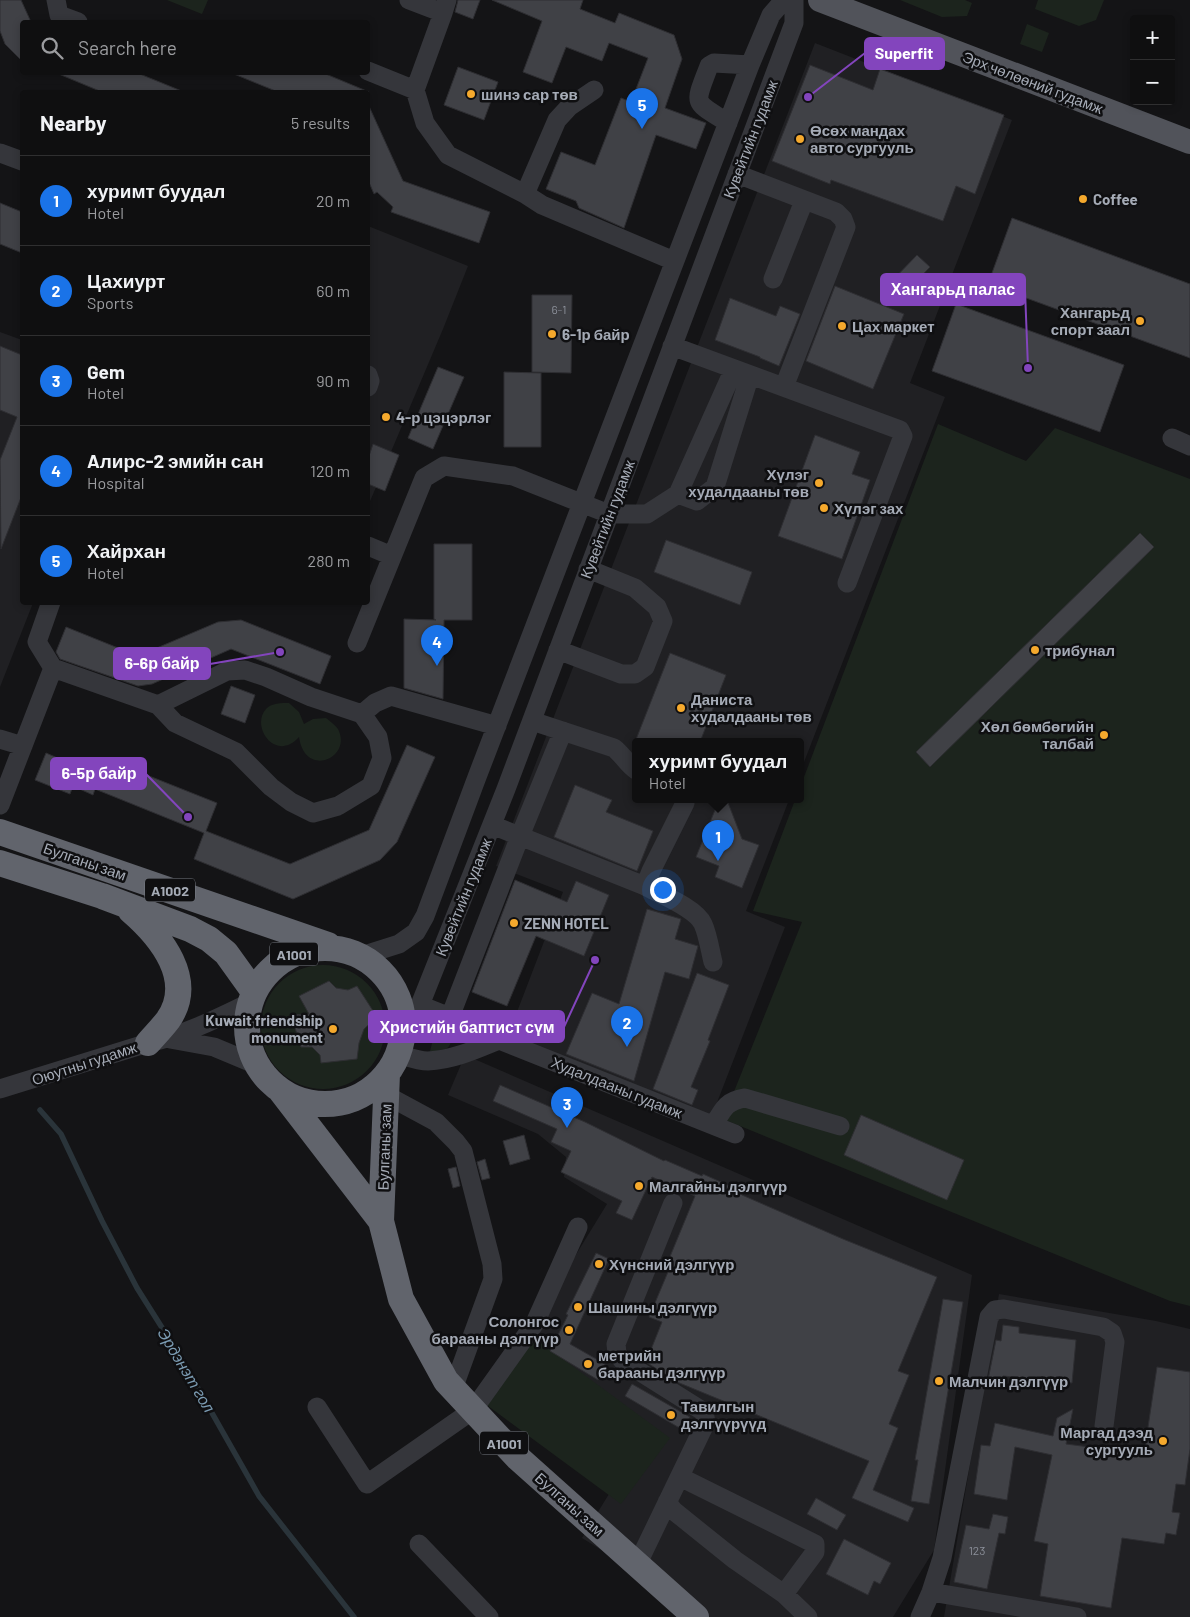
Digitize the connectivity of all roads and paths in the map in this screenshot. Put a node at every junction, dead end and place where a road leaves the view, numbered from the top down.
1 (56, 0) edge
2 (409, 0) edge
3 (784, 0) edge
4 (794, 0) edge
5 (820, 0) edge
6 (445, 6) edge
7 (864, 9) edge
8 (73, 20) edge
9 (750, 65) junction
10 (370, 72) edge
11 (415, 90) junction
12 (594, 90) dead end
13 (728, 124) junction
14 (1190, 142) edge
15 (0, 153) edge
16 (20, 161) edge
17 (737, 174) junction
18 (525, 194) junction
19 (804, 201) junction
20 (674, 262) junction
21 (773, 279) dead end
22 (672, 346) junction
23 (742, 372) junction
24 (784, 387) junction
25 (1172, 438) dead end
26 (1190, 446) edge
27 (678, 494) junction
28 (581, 504) junction
29 (609, 514) junction
30 (370, 547) edge
31 (392, 556) junction
32 (588, 569) junction
33 (847, 583) dead end
34 (50, 605) edge
35 (357, 642) dead end
36 (558, 650) junction
37 (53, 668) junction
38 (158, 705) junction
39 (362, 714) junction
40 (532, 721) junction
41 (497, 726) junction
42 (564, 731) junction
43 (0, 739) edge
44 (23, 746) junction
45 (632, 767) edge
46 (685, 803) edge
47 (0, 805) edge
48 (492, 825) junction
49 (0, 832) edge
50 (520, 836) junction
51 (0, 863) edge
52 (645, 886) junction
53 (123, 904) junction
54 (351, 953) junction
55 (713, 962) dead end
56 (252, 998) junction
57 (420, 1005) junction
58 (450, 1017) junction
59 (158, 1040) junction
60 (499, 1040) junction
61 (393, 1064) junction
62 (257, 1065) junction
63 (0, 1089) edge
64 (281, 1091) junction
65 (714, 1125) junction
66 (840, 1126) dead end
67 (735, 1134) dead end
68 (673, 1204) dead end
69 (381, 1221) junction
70 (578, 1226) dead end
71 (453, 1389) junction
72 (316, 1408) dead end
73 (473, 1410) junction
74 (1104, 1426) dead end
75 (680, 1477) junction
76 (667, 1502) junction
77 (419, 1544) dead end
78 (637, 1564) junction
79 (931, 1592) junction
80 (784, 1594) junction
81 (489, 1617) edge
82 (696, 1617) edge
83 (808, 1617) edge
84 (920, 1617) edge
85 (1077, 1617) edge

1 - 8 street
2 - 6 street
3 - 9 street, Кувейтийн гудамж
4 - 17 street, Кувейтийн гудамж
5 - 7 main road, Эрх чөлөөний гудамж
6 - 11 street
7 - 14 main road, Эрх чөлөөний гудамж
9 - 13 street, Кувейтийн гудамж
9 - 13 street
10 - 11 street
11 - 18 street
12 - 18 street
13 - 20 street, Кувейтийн гудамж
15 - 16 street
17 - 19 street
17 - 22 street, Кувейтийн гудамж
18 - 20 street
19 - 21 street
19 - 24 street
20 - 28 street, Кувейтийн гудамж
22 - 23 street
22 - 29 street, Кувейтийн гудамж
23 - 24 street
23 - 27 street
23 - 27 street
24 - 33 street
25 - 26 street
27 - 29 street
28 - 29 street
28 - 31 street
28 - 41 street, Кувейтийн гудамж
29 - 32 street, Кувейтийн гудамж
30 - 31 street
31 - 35 street
32 - 36 street, Кувейтийн гудамж
32 - 36 street
34 - 37 street
36 - 40 street, Кувейтийн гудамж
37 - 38 street
37 - 44 street
38 - 39 street
38 - 39 street
39 - 41 street
40 - 42 street
40 - 48 street, Кувейтийн гудамж
41 - 54 street, Кувейтийн гудамж
42 - 45 street
42 - 50 street
43 - 44 street
44 - 47 street
46 - 52 street
48 - 50 street
48 - 57 street, Кувейтийн гудамж
49 - 54 highway, Булганы зам / A1002
50 - 52 street
50 - 58 street
51 - 53 highway, Булганы зам / A1002
52 - 55 street
53 - 56 highway, Булганы зам / A1002
53 - 59 highway
54 - 56 highway, A1001
54 - 61 highway, A1001
56 - 59 street, Оюутны гудамж
56 - 62 highway, A1001
57 - 58 street, Худалдааны гудамж
57 - 61 street, Кувейтийн гудамж
58 - 60 street, Худалдааны гудамж
59 - 62 street
59 - 63 street, Оюутны гудамж
60 - 61 street
60 - 65 street, Худалдааны гудамж
61 - 64 highway, A1001
61 - 69 highway, Булганы зам / A1001
61 - 71 street
62 - 64 highway, A1001
64 - 69 highway, Булганы зам / A1001
65 - 66 street
65 - 67 street, Худалдааны гудамж
68 - 75 street
69 - 71 highway, Булганы зам / A1001
70 - 73 street
71 - 73 highway, Булганы зам / A1001
72 - 73 street
73 - 78 highway, Булганы зам / A1001
74 - 79 street
75 - 76 street
75 - 80 street
76 - 78 street
76 - 80 street
77 - 81 street
78 - 82 highway, Булганы зам / A1001
79 - 84 street
79 - 85 street
80 - 83 street

